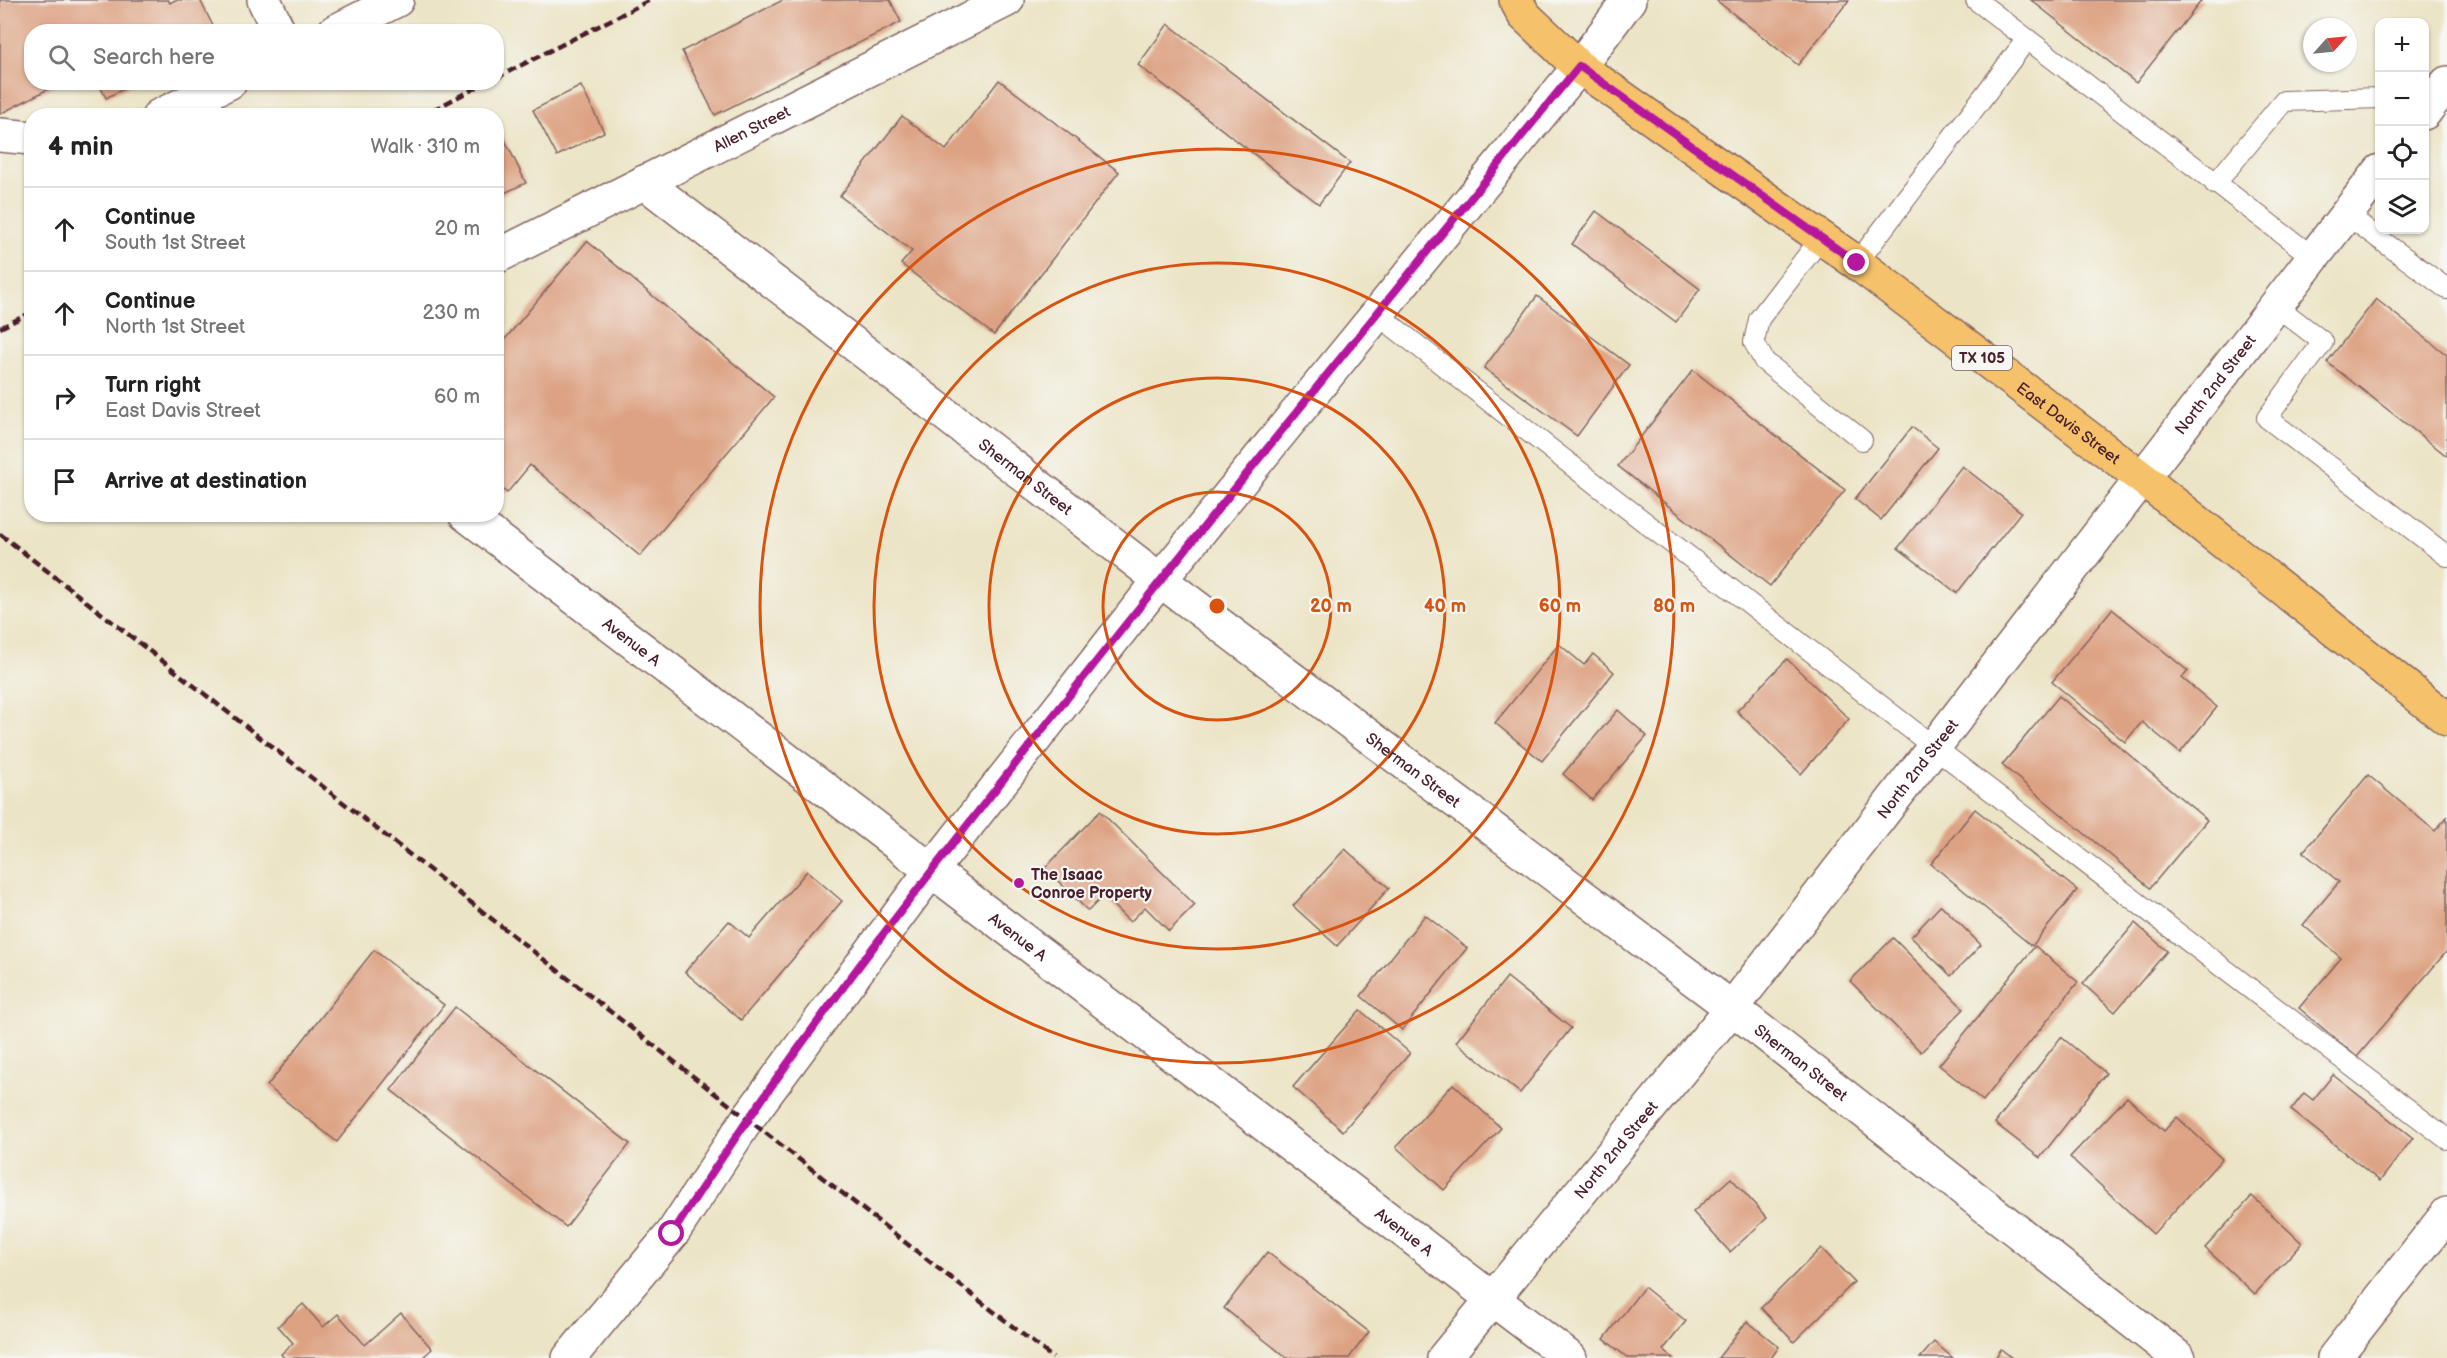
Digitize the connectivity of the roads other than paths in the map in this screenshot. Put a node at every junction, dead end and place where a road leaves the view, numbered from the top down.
1 (264, 0) edge
2 (397, 0) edge
3 (1007, 0) edge
4 (1516, 0) edge
5 (1629, 0) edge
6 (1976, 0) edge
7 (275, 24) edge
8 (350, 24) edge
9 (2026, 39) junction
10 (1579, 66) junction
11 (213, 90) edge
12 (2375, 98) edge
13 (176, 108) edge
14 (0, 135) edge
15 (24, 137) edge
16 (2375, 176) edge
17 (644, 182) junction
18 (2216, 184) junction
19 (2346, 214) junction
20 (1821, 238) junction
21 (504, 253) edge
22 (2313, 257) junction
23 (1857, 263) junction
24 (2447, 290) edge
25 (2275, 305) junction
26 (1377, 314) junction
27 (1862, 441) dead end
28 (2142, 478) junction
29 (475, 522) edge
30 (2447, 556) edge
31 (1160, 580) junction
32 (2445, 712) edge
33 (1934, 747) junction
34 (931, 871) junction
35 (1732, 1008) junction
36 (2447, 1138) edge
37 (2447, 1214) edge
38 (1493, 1298) junction
39 (569, 1358) edge
40 (1444, 1358) edge
41 (1570, 1358) edge
42 (2179, 1358) edge
43 (2334, 1358) edge

1 - 7 street
2 - 8 street
3 - 17 street, Allen Street
4 - 10 main road, East Davis Street / TX 105
5 - 10 street
6 - 9 lane
9 - 18 lane
9 - 23 lane
10 - 20 main road, East Davis Street / TX 105
10 - 26 street
11 - 13 street
12 - 18 lane
14 - 15 street
16 - 19 street, North 2nd Street
17 - 21 street, Allen Street
17 - 31 street, Sherman Street
18 - 22 lane
19 - 22 street, North 2nd Street
19 - 24 lane
20 - 23 main road, East Davis Street / TX 105
20 - 27 lane
22 - 25 street, North 2nd Street
23 - 28 main road, East Davis Street / TX 105
25 - 28 street, North 2nd Street
25 - 30 lane
26 - 31 street
26 - 33 lane
28 - 32 main road, East Davis Street / TX 105
28 - 33 street, North 2nd Street
29 - 34 street, Avenue A
31 - 34 street
31 - 35 street, Sherman Street
33 - 35 street, North 2nd Street
33 - 36 lane
34 - 38 street, Avenue A
34 - 39 street
35 - 38 street, North 2nd Street
35 - 42 street, Sherman Street
37 - 43 street
38 - 40 street, North 2nd Street
38 - 41 street, Avenue A

